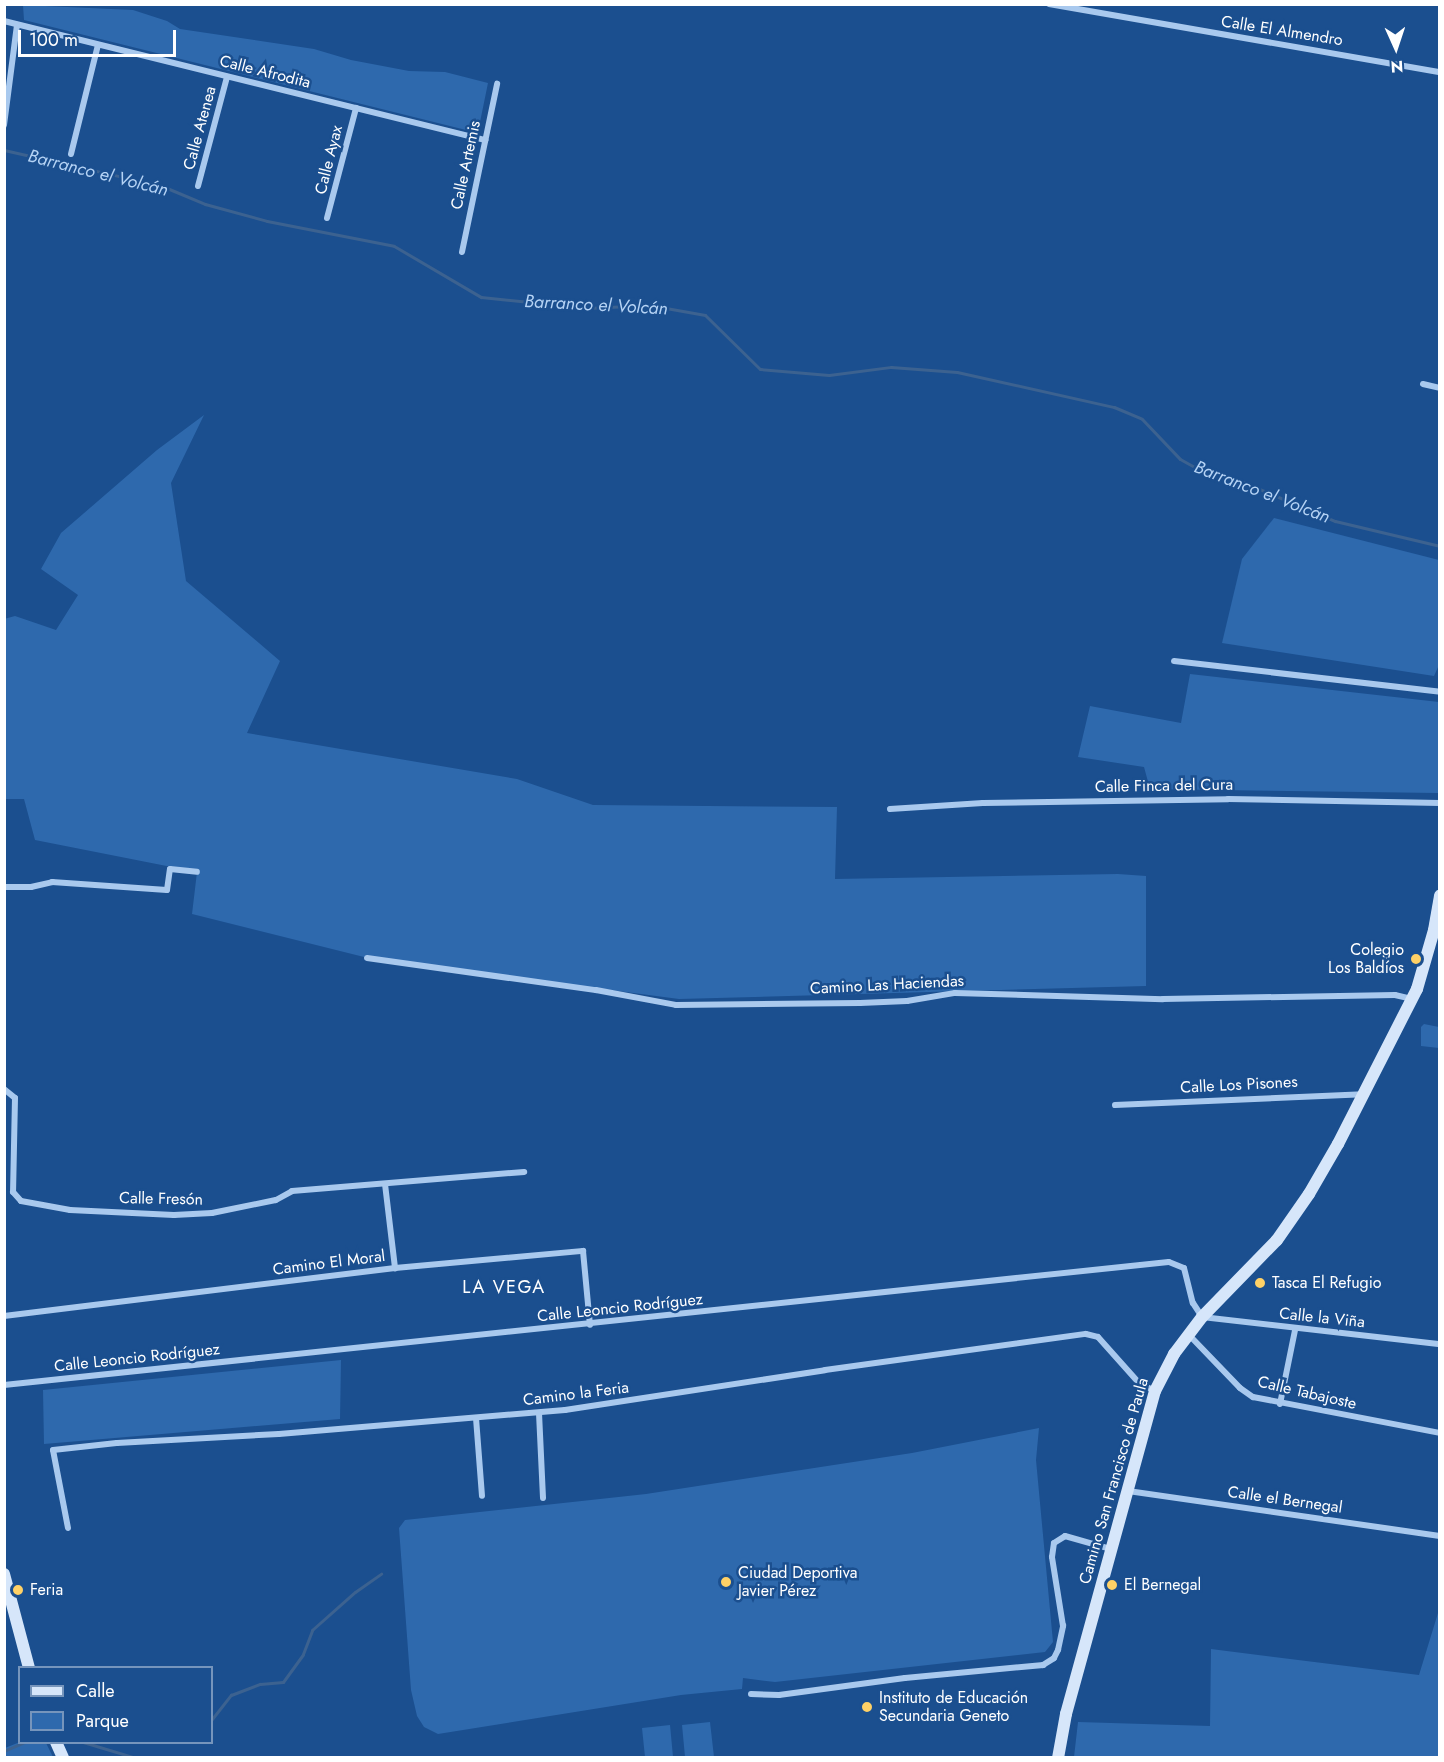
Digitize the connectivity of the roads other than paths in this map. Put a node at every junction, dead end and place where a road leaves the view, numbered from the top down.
1 (1049, 4) edge
2 (4, 21) edge
3 (17, 25) junction
4 (98, 45) junction
5 (1440, 72) edge
6 (227, 77) junction
7 (497, 84) dead end
8 (356, 108) junction
9 (4, 125) edge
10 (485, 140) junction
11 (71, 154) dead end
12 (198, 186) dead end
13 (327, 218) dead end
14 (462, 252) dead end
15 (1423, 384) dead end
16 (1440, 388) edge
17 (1174, 661) dead end
18 (1440, 692) edge
19 (1440, 803) edge
20 (890, 809) dead end
21 (197, 872) dead end
22 (4, 887) edge
23 (1440, 896) edge
24 (1437, 931) edge
25 (368, 958) dead end
26 (1412, 999) junction
27 (4, 1089) edge
28 (1364, 1094) junction
29 (1115, 1105) dead end
30 (524, 1172) dead end
31 (386, 1184) junction
32 (395, 1268) junction
33 (4, 1316) edge
34 (1202, 1317) junction
35 (590, 1325) junction
36 (1294, 1329) junction
37 (1190, 1336) junction
38 (1440, 1344) edge
39 (4, 1385) edge
40 (1155, 1391) junction
41 (1280, 1404) junction
42 (538, 1413) junction
43 (476, 1418) junction
44 (1440, 1433) edge
45 (1128, 1491) junction
46 (482, 1496) dead end
47 (543, 1498) dead end
48 (68, 1527) dead end
49 (1440, 1536) edge
50 (1111, 1549) junction
51 (4, 1574) edge
52 (28, 1666) edge
53 (751, 1694) dead end
54 (57, 1744) edge
55 (63, 1758) edge
56 (1058, 1758) edge

1 - 5 street, Calle El Almendro
2 - 3 street, Calle Afrodita
3 - 4 street, Calle Afrodita
3 - 9 street
4 - 6 street, Calle Afrodita
4 - 11 street
6 - 8 street, Calle Afrodita
6 - 12 street, Calle Atenea
7 - 10 street, Calle Artemis
8 - 10 street, Calle Afrodita
8 - 13 street, Calle Ayax
10 - 14 street, Calle Artemis
15 - 16 street
17 - 18 street
19 - 20 street, Calle Finca del Cura
21 - 22 street
23 - 24 main road, Camino San Francisco de Paula
24 - 26 main road, Camino San Francisco de Paula
25 - 26 street, Camino Las Haciendas
26 - 28 main road, Camino San Francisco de Paula
27 - 31 street, Calle Fresón
28 - 29 street, Calle Los Pisones
28 - 34 main road, Camino San Francisco de Paula
30 - 31 street, Calle Fresón
31 - 32 street
32 - 33 street, Camino El Moral
32 - 35 street, Camino El Moral
34 - 35 street, Calle Leoncio Rodríguez
34 - 36 street, Calle la Viña
34 - 37 main road, Camino San Francisco de Paula
35 - 39 street, Calle Leoncio Rodríguez
36 - 38 street, Calle la Viña
36 - 41 street
37 - 40 main road, Camino San Francisco de Paula
37 - 41 street, Calle Tabajoste
40 - 42 street, Camino la Feria
40 - 45 main road, Camino San Francisco de Paula
41 - 44 street, Calle Tabajoste
42 - 43 street, Camino la Feria
42 - 47 street
43 - 46 street
43 - 48 street, Camino la Feria
45 - 49 street, Calle el Bernegal
45 - 50 main road, Camino San Francisco de Paula
50 - 53 street
50 - 56 main road, Camino San Francisco de Paula
51 - 52 main road
54 - 55 main road

